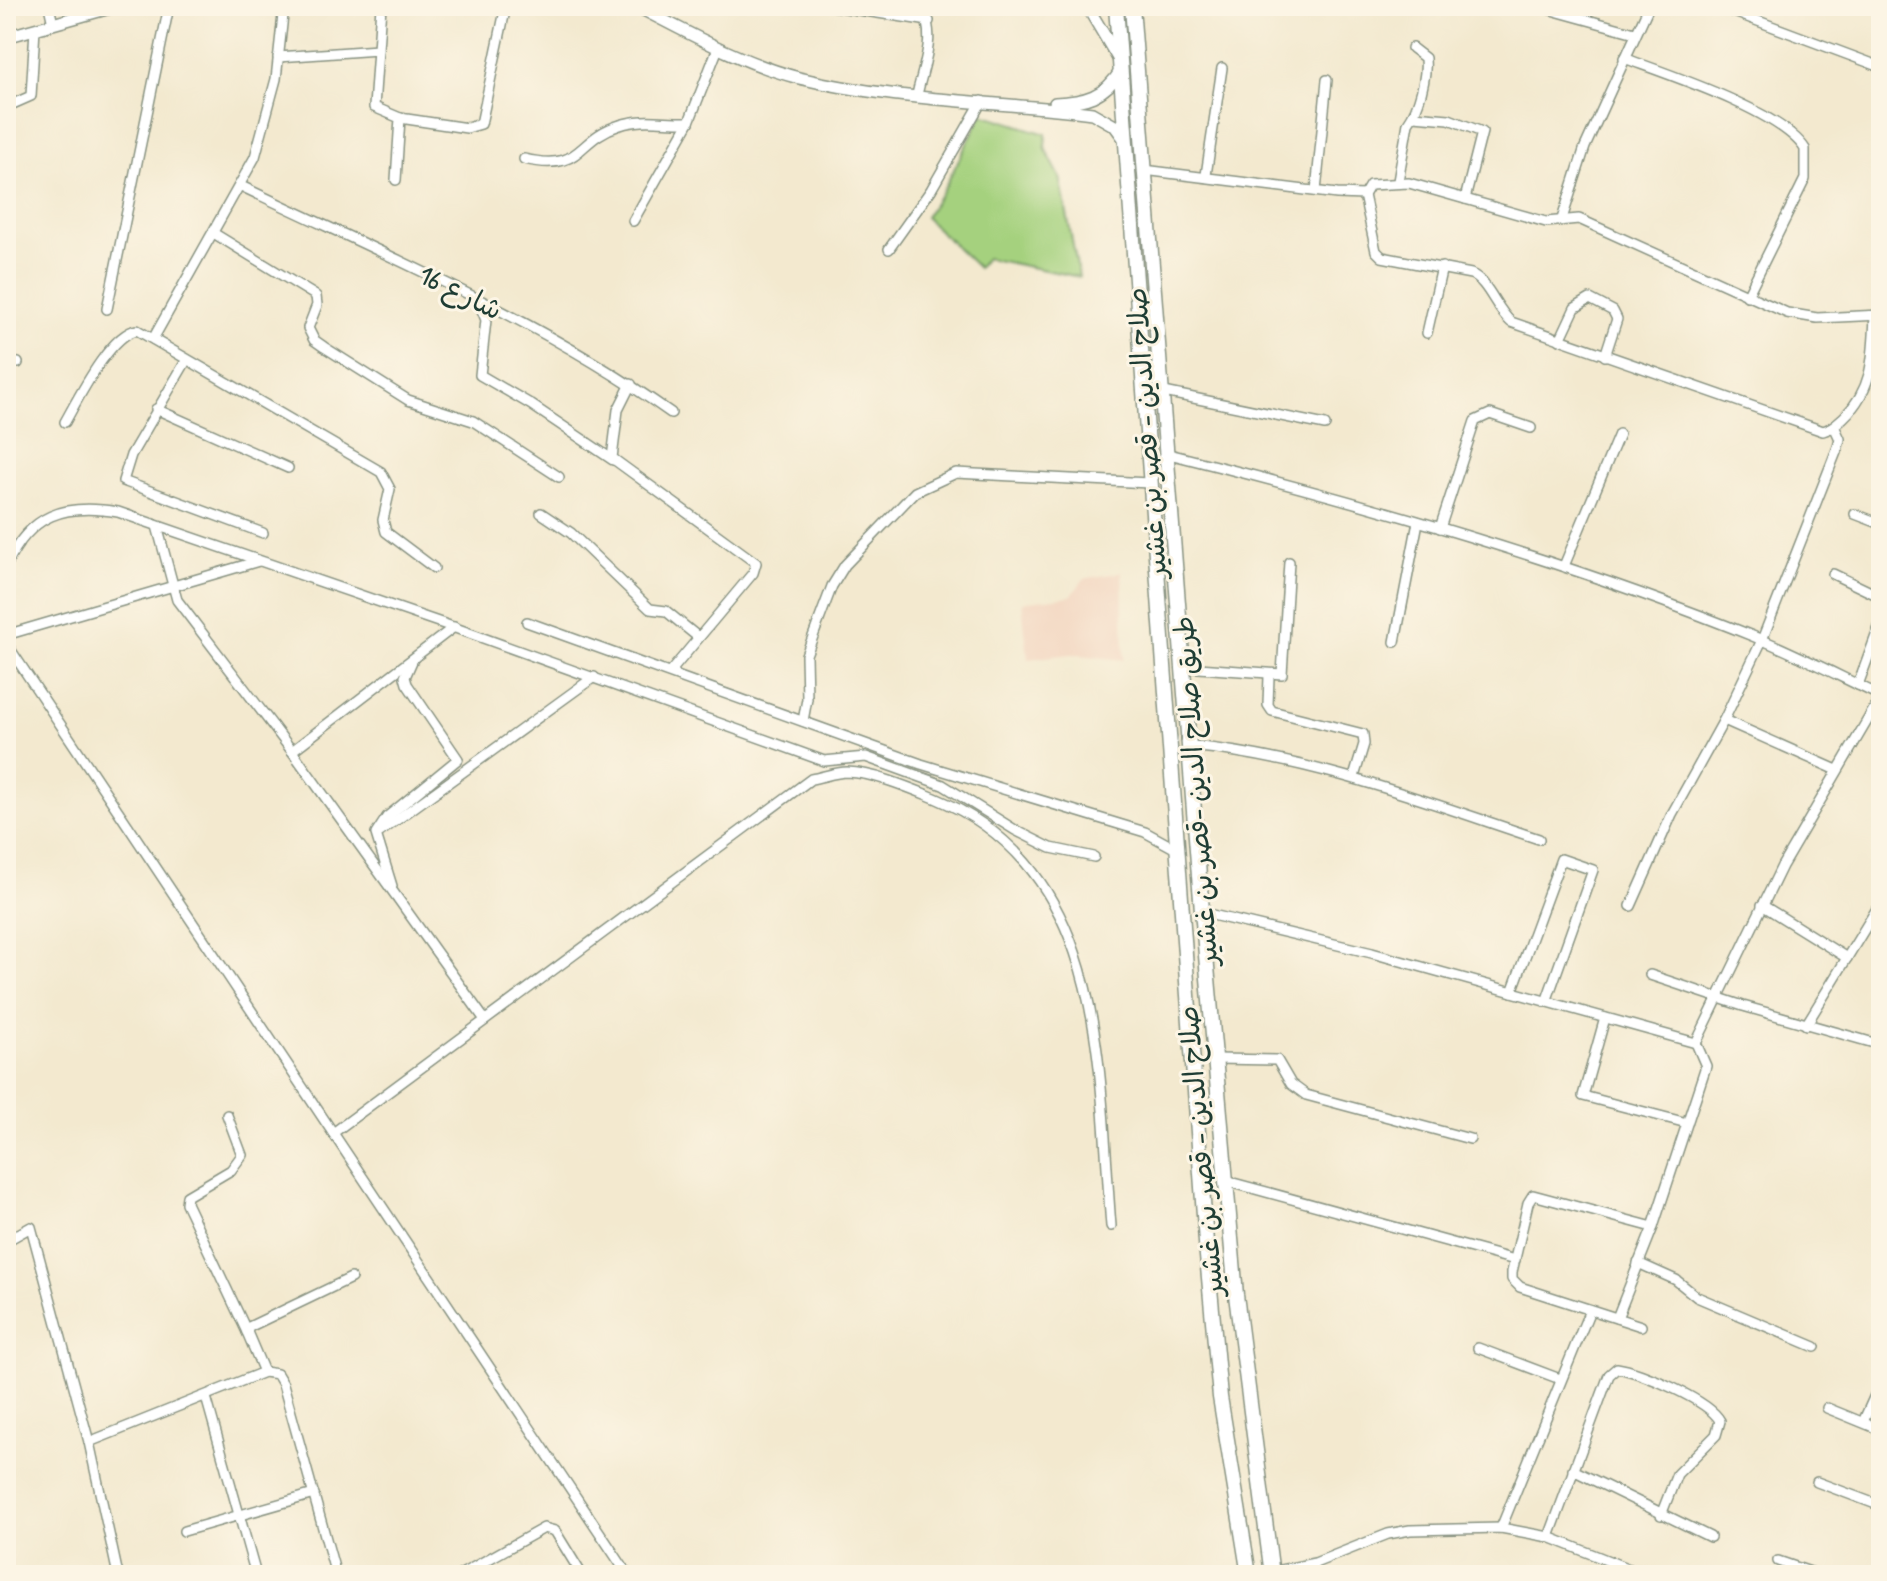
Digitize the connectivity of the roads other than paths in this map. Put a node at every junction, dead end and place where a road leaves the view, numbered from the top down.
1 (49, 6) edge
2 (117, 6) edge
3 (169, 6) edge
4 (284, 6) edge
5 (381, 6) edge
6 (506, 6) edge
7 (636, 6) edge
8 (833, 6) edge
9 (919, 6) edge
10 (1087, 6) edge
11 (1116, 6) edge
12 (1132, 6) edge
13 (1537, 6) edge
14 (1649, 6) edge
15 (1718, 6) edge
16 (929, 21) junction
17 (53, 24) junction
18 (35, 29) junction
19 (1635, 33) junction
20 (6, 37) edge
21 (718, 48) junction
22 (1412, 48) dead end
23 (378, 50) junction
24 (278, 57) junction
25 (1624, 58) junction
26 (1121, 67) junction
27 (1881, 67) edge
28 (1222, 68) dead end
29 (1327, 80) dead end
30 (917, 95) junction
31 (982, 101) junction
32 (1030, 104) junction
33 (6, 107) edge
34 (1414, 116) junction
35 (400, 118) junction
36 (689, 122) junction
37 (1126, 141) junction
38 (524, 159) dead end
39 (1144, 170) junction
40 (1206, 175) junction
41 (396, 180) dead end
42 (1398, 181) junction
43 (241, 186) junction
44 (1316, 191) junction
45 (1364, 195) junction
46 (1465, 199) junction
47 (1562, 219) junction
48 (633, 221) dead end
49 (215, 234) junction
50 (889, 249) dead end
51 (1442, 267) junction
52 (1747, 296) junction
53 (478, 300) junction
54 (107, 309) dead end
55 (1878, 316) edge
56 (1427, 333) dead end
57 (153, 339) junction
58 (1560, 340) junction
59 (1605, 356) junction
60 (6, 361) edge
61 (186, 361) junction
62 (18, 363) dead end
63 (631, 384) junction
64 (1164, 392) junction
65 (156, 409) junction
66 (671, 413) dead end
67 (65, 422) dead end
68 (1325, 425) dead end
69 (1834, 426) junction
70 (1531, 428) dead end
71 (1619, 434) dead end
72 (1169, 454) junction
73 (615, 461) junction
74 (288, 468) dead end
75 (559, 477) dead end
76 (1149, 483) junction
77 (541, 513) dead end
78 (1855, 514) dead end
79 (1418, 522) junction
80 (1881, 524) edge
81 (157, 526) junction
82 (1440, 528) junction
83 (263, 533) dead end
84 (259, 561) junction
85 (1289, 562) dead end
86 (6, 566) edge
87 (1564, 566) junction
88 (434, 568) dead end
89 (1833, 574) dead end
90 (172, 587) junction
91 (1881, 597) edge
92 (527, 622) dead end
93 (1881, 622) edge
94 (454, 627) junction
95 (6, 635) edge
96 (698, 637) junction
97 (1762, 640) junction
98 (1395, 642) dead end
99 (6, 643) edge
100 (413, 659) junction
101 (1185, 667) junction
102 (671, 671) junction
103 (1269, 676) junction
104 (594, 677) junction
105 (1858, 685) junction
106 (1881, 696) edge
107 (1724, 720) junction
108 (803, 721) junction
109 (1191, 746) junction
110 (292, 751) junction
111 (1837, 770) junction
112 (1354, 777) junction
113 (1197, 833) junction
114 (376, 834) junction
115 (1539, 839) dead end
116 (1176, 843) junction
117 (1094, 857) dead end
118 (395, 895) junction
119 (1881, 902) edge
120 (1762, 905) junction
121 (1631, 906) dead end
122 (1180, 908) junction
123 (1204, 908) junction
124 (1847, 958) junction
125 (1650, 975) dead end
126 (1512, 992) junction
127 (1717, 999) junction
128 (1546, 1002) junction
129 (1605, 1018) junction
130 (485, 1020) junction
131 (1806, 1025) junction
132 (1696, 1043) junction
133 (1881, 1045) edge
134 (1215, 1059) junction
135 (227, 1115) dead end
136 (1687, 1123) junction
137 (333, 1133) junction
138 (1470, 1139) dead end
139 (1226, 1181) junction
140 (1111, 1226) dead end
141 (1653, 1227) junction
142 (6, 1241) edge
143 (1515, 1260) junction
144 (1638, 1263) junction
145 (351, 1278) dead end
146 (1590, 1310) junction
147 (1617, 1318) junction
148 (1641, 1326) dead end
149 (247, 1332) junction
150 (1815, 1347) dead end
151 (1478, 1348) dead end
152 (264, 1372) junction
153 (1560, 1379) junction
154 (1881, 1382) edge
155 (206, 1397) junction
156 (1827, 1408) dead end
157 (1863, 1422) junction
158 (1881, 1430) edge
159 (89, 1442) junction
160 (1573, 1470) junction
161 (1817, 1482) dead end
162 (314, 1494) junction
163 (1881, 1506) edge
164 (239, 1515) junction
165 (1661, 1515) junction
166 (1501, 1528) junction
167 (184, 1531) dead end
168 (1549, 1537) junction
169 (1710, 1537) dead end
170 (1778, 1561) dead end
171 (1272, 1574) edge
172 (118, 1575) edge
173 (256, 1575) edge
174 (336, 1575) edge
175 (460, 1575) edge
176 (582, 1575) edge
177 (628, 1575) edge
178 (1249, 1575) edge
179 (1644, 1575) edge
180 (1819, 1575) edge

1 - 17 street
2 - 17 street
3 - 54 street
4 - 24 street
5 - 23 street
6 - 35 street
7 - 21 street
8 - 16 street
9 - 16 street
10 - 26 street
11 - 26 highway, صلاح الدين - قصر بن غشير
12 - 39 highway, طريق صلاح الدين -قصر بن غشير
13 - 19 street
14 - 19 street
15 - 27 street
16 - 30 street
17 - 18 street
18 - 20 street
18 - 33 street
19 - 25 street
21 - 30 street
21 - 36 street
22 - 34 street
23 - 24 street
23 - 35 street
24 - 43 street
25 - 47 street
25 - 52 street
26 - 32 street
26 - 37 highway, صلاح الدين - قصر بن غشير
28 - 40 street
29 - 44 street
30 - 31 street
31 - 32 street
31 - 50 street
32 - 37 street
34 - 42 street
34 - 46 street
35 - 41 street
36 - 38 street
36 - 48 street
37 - 76 highway, صلاح الدين - قصر بن غشير
39 - 40 street
39 - 64 highway, طريق صلاح الدين -قصر بن غشير
40 - 44 street
42 - 45 street
42 - 46 street
43 - 49 street
43 - 53 street, شارع 16
44 - 45 street
45 - 51 street
46 - 47 street
47 - 52 street
49 - 57 street
49 - 75 street
51 - 56 street
51 - 58 street
52 - 55 street
53 - 63 street, شارع 16
53 - 73 street
55 - 69 street
57 - 61 street
57 - 67 street
58 - 59 street
58 - 59 street
59 - 69 street
60 - 62 street
61 - 65 street
61 - 88 street
63 - 66 street, شارع 16
63 - 73 street
64 - 68 street
64 - 72 highway, طريق صلاح الدين -قصر بن غشير
65 - 74 street
65 - 83 street
69 - 97 street
70 - 82 street
71 - 87 street
72 - 79 street
72 - 101 highway, طريق صلاح الدين -قصر بن غشير
73 - 96 street
76 - 108 street
76 - 116 highway, صلاح الدين - قصر بن غشير
77 - 96 street
78 - 80 street
79 - 82 street
79 - 98 street
81 - 84 street
81 - 86 street
81 - 90 street
82 - 87 street
84 - 90 street
84 - 94 street
85 - 103 street
87 - 97 street
89 - 91 street
90 - 95 street
90 - 110 street
92 - 102 street
93 - 105 street
94 - 100 street
94 - 104 street
96 - 102 street
97 - 105 street
97 - 107 street
99 - 137 street
100 - 110 street
100 - 114 street
101 - 103 street
101 - 109 highway, طريق صلاح الدين -قصر بن غشير
102 - 108 street
103 - 112 street
104 - 114 street
104 - 117 street
105 - 106 street
106 - 111 street
107 - 111 street
107 - 121 street
108 - 116 street
109 - 112 street
109 - 113 highway, طريق صلاح الدين -قصر بن غشير
110 - 118 street
111 - 120 street
112 - 115 street
113 - 116 highway
113 - 123 highway, طريق صلاح الدين -قصر بن غشير
114 - 118 street
116 - 122 highway, صلاح الدين - قصر بن غشير
118 - 130 street
119 - 124 street
120 - 124 street
120 - 127 street
122 - 123 highway
122 - 178 highway, صلاح الدين - قصر بن غشير
123 - 126 street
123 - 134 highway, طريق صلاح الدين -قصر بن غشير
124 - 131 street
125 - 127 street
126 - 128 street
126 - 128 street
127 - 131 street
127 - 132 street
128 - 129 street
129 - 132 street
129 - 136 street
130 - 137 street
130 - 140 street
131 - 133 street
132 - 136 street
134 - 138 street
134 - 139 highway, طريق صلاح الدين -قصر بن غشير
135 - 149 street
136 - 141 street
137 - 177 street
139 - 143 street
139 - 171 highway, طريق صلاح الدين -قصر بن غشير
141 - 143 street
141 - 144 street
142 - 159 street
143 - 146 street
144 - 147 street
144 - 150 street
145 - 149 street
146 - 147 street
146 - 153 street
147 - 148 street
149 - 152 street
151 - 153 street
152 - 155 street
152 - 162 street
153 - 166 street
154 - 157 street
155 - 159 street
155 - 164 street
156 - 157 street
157 - 158 street
159 - 172 street
160 - 165 street
160 - 165 street
160 - 168 street
161 - 163 street
162 - 164 street
162 - 174 street
164 - 167 street
164 - 173 street
165 - 169 street
166 - 168 street
166 - 171 street
168 - 179 street
170 - 180 street
175 - 176 street

